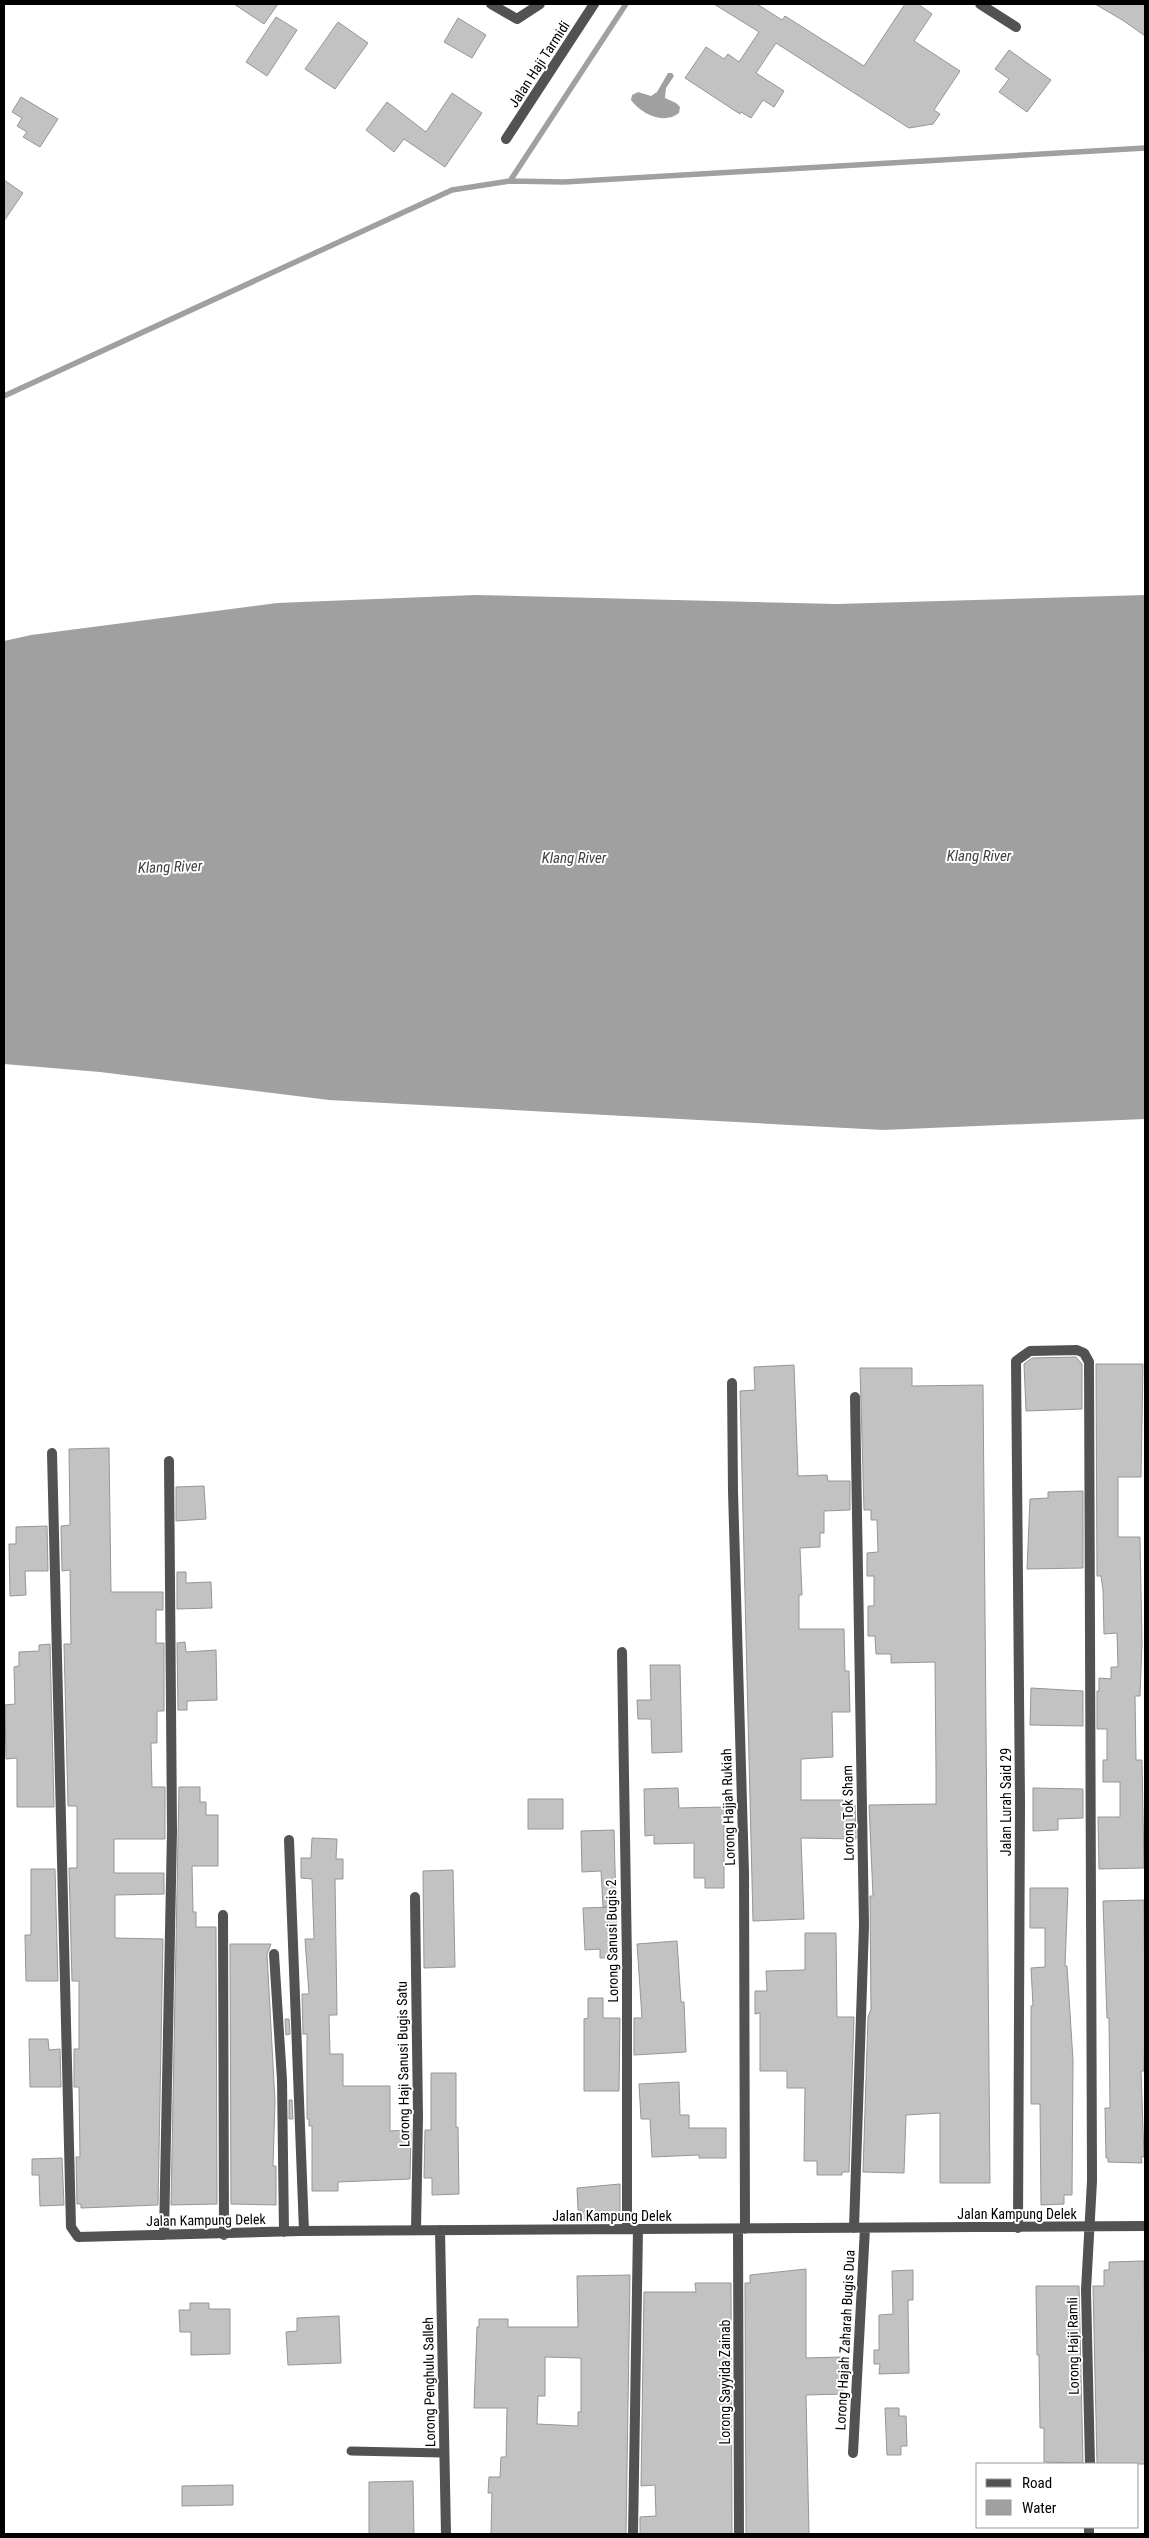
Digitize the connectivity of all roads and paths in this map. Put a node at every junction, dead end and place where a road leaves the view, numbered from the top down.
1 (491, 4) edge
2 (540, 4) edge
3 (594, 4) edge
4 (980, 4) edge
5 (1016, 27) dead end
6 (506, 139) dead end
7 (732, 1384) dead end
8 (856, 1397) dead end
9 (52, 1454) dead end
10 (169, 1461) dead end
11 (622, 1652) dead end
12 (289, 1840) dead end
13 (415, 1897) dead end
14 (223, 1915) dead end
15 (274, 1954) dead end
16 (1145, 2226) edge
17 (860, 2228) junction
18 (1018, 2228) junction
19 (1088, 2228) junction
20 (632, 2229) junction
21 (742, 2229) junction
22 (416, 2230) junction
23 (440, 2230) junction
24 (304, 2231) junction
25 (284, 2232) junction
26 (164, 2235) junction
27 (224, 2235) junction
28 (351, 2451) dead end
29 (443, 2453) junction
30 (853, 2453) dead end
31 (1090, 2463) edge
32 (446, 2534) edge
33 (633, 2534) edge
34 (739, 2534) edge

1 - 2 street
3 - 6 street, Jalan Haji Tarmidi
4 - 5 street
7 - 21 street, Lorong Hajjah Rukiah
8 - 17 street, Lorong Tok Sham
9 - 26 street, Jalan Kampung Delek
10 - 26 street
11 - 20 street, Lorong Sanusi Bugis 2
12 - 24 street
13 - 22 street, Lorong Haji Sanusi Bugis Satu
14 - 27 street
15 - 25 street
16 - 19 street, Jalan Kampung Delek
17 - 18 street, Jalan Kampung Delek
17 - 21 street, Jalan Kampung Delek
17 - 30 street, Lorong Hajah Zaharah Bugis Dua
18 - 19 street, Jalan Kampung Delek
18 - 19 street, Jalan Lurah Said 29
19 - 31 street, Lorong Haji Ramli
20 - 21 street, Jalan Kampung Delek
20 - 23 street, Jalan Kampung Delek
20 - 33 street, Lorong Sanusi Bugis 2
21 - 34 street, Lorong Sayyida Zainab
22 - 23 street, Jalan Kampung Delek
22 - 24 street, Jalan Kampung Delek
23 - 29 street, Lorong Penghulu Salleh
24 - 25 street, Jalan Kampung Delek
25 - 27 street, Jalan Kampung Delek
26 - 27 street, Jalan Kampung Delek
28 - 29 lane
29 - 32 street, Lorong Penghulu Salleh

